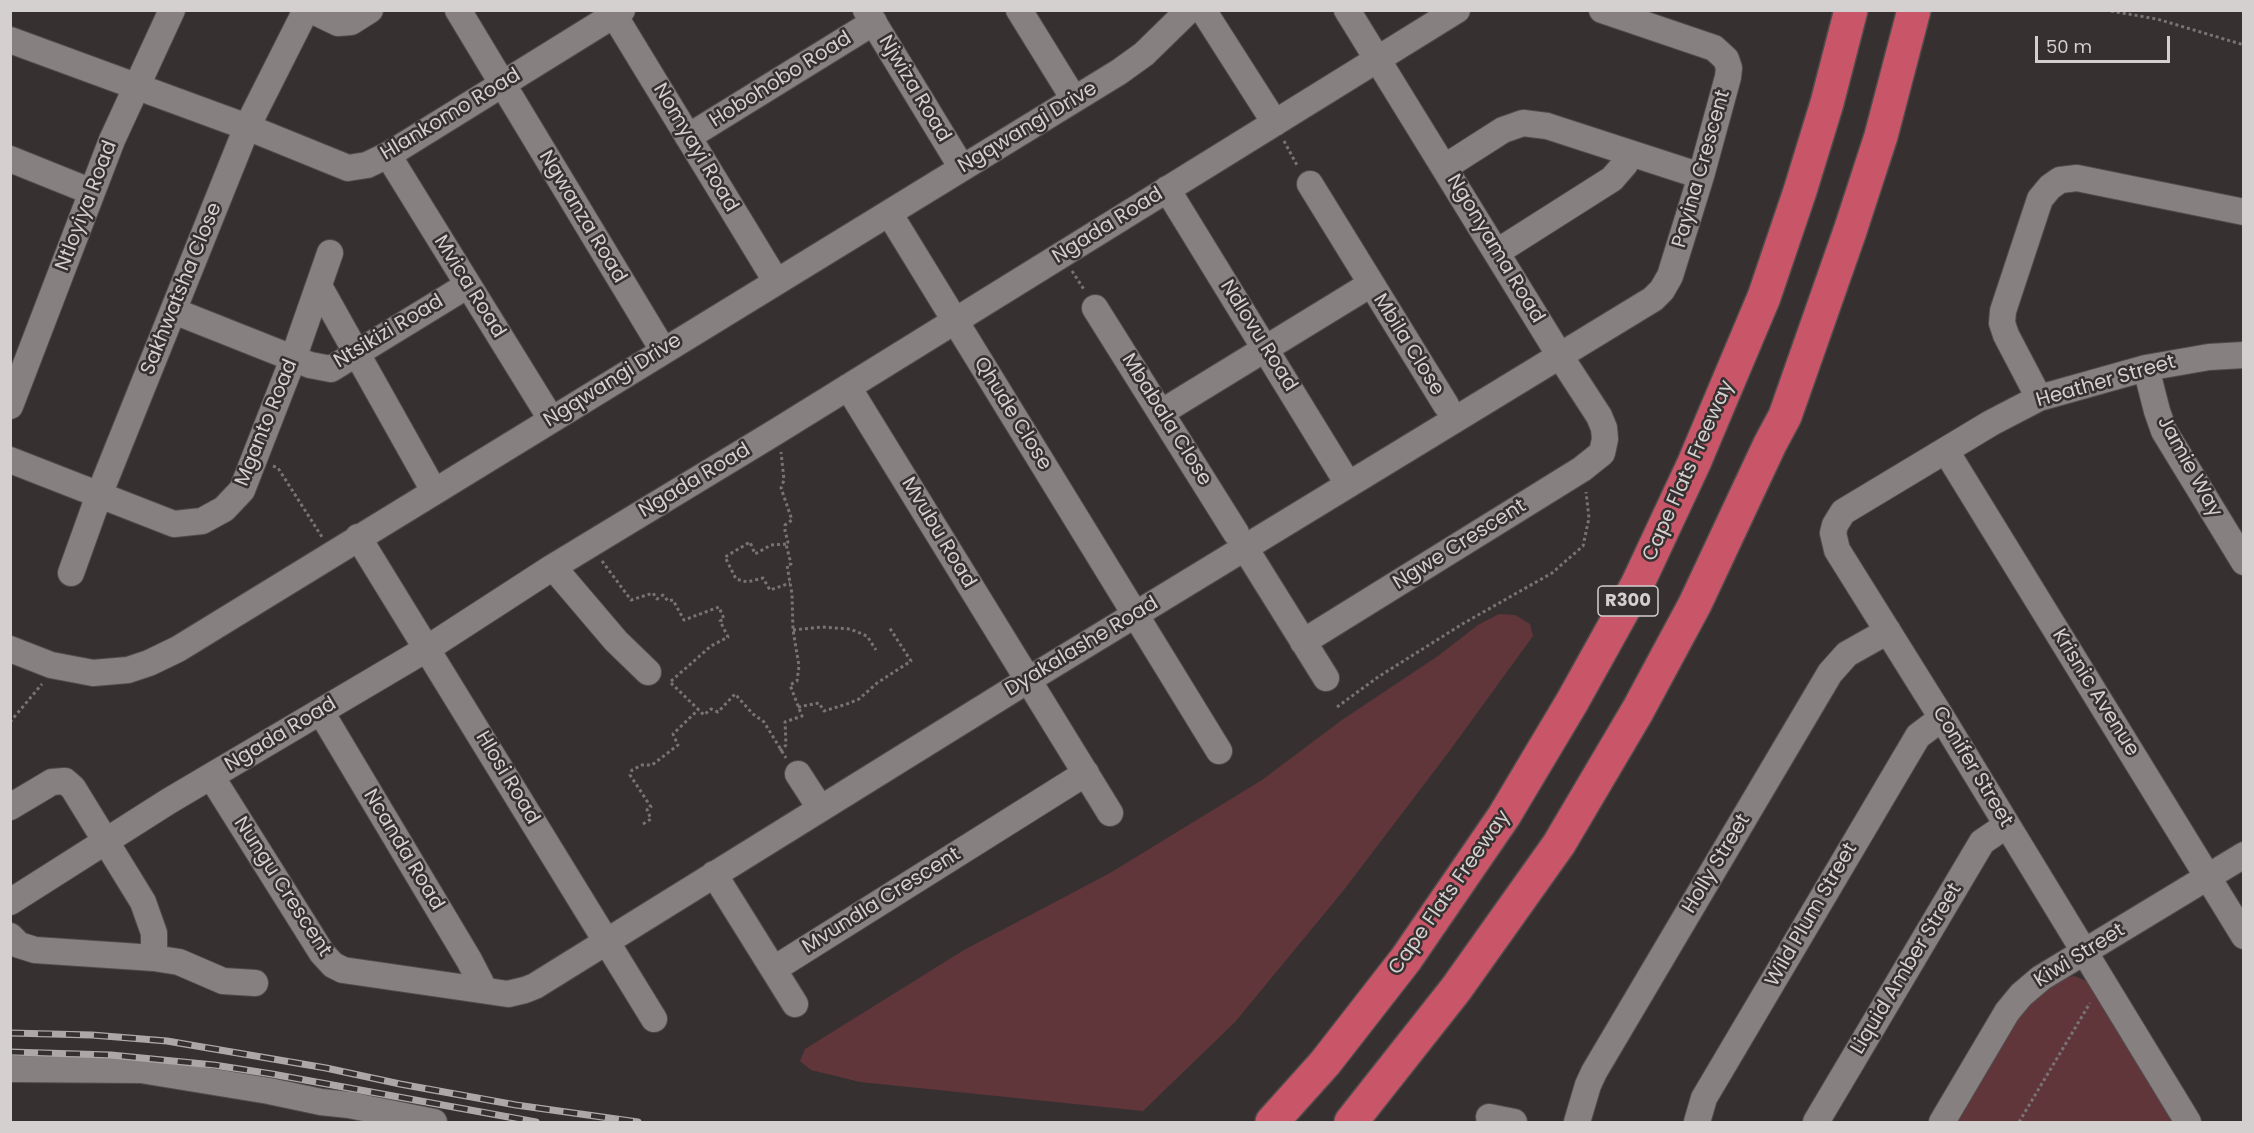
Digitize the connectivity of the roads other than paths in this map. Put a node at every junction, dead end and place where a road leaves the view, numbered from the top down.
1 (172, 10) edge
2 (306, 10) edge
3 (311, 10) edge
4 (370, 10) edge
5 (458, 10) edge
6 (1019, 10) edge
7 (1189, 10) edge
8 (1347, 10) edge
9 (1457, 10) edge
10 (1602, 10) edge
11 (1851, 10) edge
12 (1914, 10) edge
13 (616, 12) edge
14 (870, 16) edge
15 (1209, 19) edge
16 (10, 40) edge
17 (1379, 60) junction
18 (502, 84) junction
19 (136, 87) junction
20 (1074, 99) junction
21 (1275, 123) junction
22 (247, 127) junction
23 (688, 137) junction
24 (1629, 153) junction
25 (388, 155) junction
26 (10, 159) edge
27 (1445, 167) junction
28 (962, 168) junction
29 (1701, 177) junction
30 (1310, 184) road end
31 (1167, 189) junction
32 (92, 192) junction
33 (2244, 212) edge
34 (889, 213) junction
35 (1497, 252) junction
36 (330, 253) dead end
37 (776, 281) junction
38 (1371, 284) junction
39 (468, 285) junction
40 (319, 286) junction
41 (1095, 308) road end
42 (174, 311) junction
43 (954, 320) junction
44 (1266, 349) junction
45 (663, 350) junction
46 (357, 354) junction
47 (2244, 355) edge
48 (1560, 356) junction
49 (293, 359) junction
50 (2146, 368) junction
51 (848, 387) junction
52 (2039, 398) junction
53 (1446, 405) dead end
54 (10, 406) edge
55 (1162, 412) junction
56 (551, 419) junction
57 (1605, 439) joint
58 (1946, 451) junction
59 (10, 460) edge
60 (1348, 484) junction
61 (434, 491) junction
62 (99, 495) junction
63 (358, 537) junction
64 (1240, 540) junction
65 (2244, 562) edge
66 (553, 567) junction
67 (71, 573) dead end
68 (1135, 615) junction
69 (1888, 632) junction
70 (1303, 642) junction
71 (428, 648) junction
72 (10, 649) edge
73 (659, 677) road end
74 (1326, 678) dead end
75 (1028, 680) junction
76 (321, 712) junction
77 (1942, 718) junction
78 (1219, 751) dead end
79 (1086, 773) junction
80 (798, 774) road end
81 (211, 776) junction
82 (10, 807) edge
83 (820, 808) junction
84 (1110, 813) dead end
85 (2007, 825) junction
86 (105, 841) junction
87 (2244, 855) edge
88 (714, 874) junction
89 (2208, 877) junction
90 (10, 902) edge
91 (10, 936) edge
92 (2244, 936) edge
93 (607, 940) junction
94 (2084, 952) junction
95 (154, 958) junction
96 (774, 969) junction
97 (255, 983) dead end
98 (484, 989) junction
99 (795, 1004) dead end
100 (654, 1019) dead end
101 (10, 1069) edge
102 (1489, 1117) dead end
103 (434, 1122) edge
104 (1272, 1122) edge
105 (1351, 1122) edge
106 (1514, 1122) edge
107 (1577, 1122) edge
108 (1697, 1122) edge
109 (1816, 1122) edge
110 (1941, 1122) edge
111 (2188, 1122) edge

1 - 19 street, Ntloyiya Road
2 - 22 street, Sakhwatsha Close
3 - 4 street
5 - 18 street, Ngwanza Road
6 - 20 street
7 - 20 street, Ngqwangi Drive
8 - 17 street, Ngonyama Road
9 - 17 street
10 - 29 street, Payina Crescent
11 - 104 highway, Cape Flats Freeway / R300
12 - 105 highway, R300
13 - 18 street, Hlankomo Road
13 - 23 street, Nomyayi Road
14 - 23 street, Hobohobo Road
14 - 28 street, Njwiza Road
15 - 21 street
16 - 19 street, Hlankomo Road
17 - 21 street, Ngada Road
17 - 27 street, Ngonyama Road
18 - 25 street, Hlankomo Road
18 - 45 street, Ngwanza Road
19 - 22 street, Hlankomo Road
19 - 32 street, Ntloyiya Road
20 - 28 street, Ngqwangi Drive
21 - 31 street, Ngada Road
22 - 25 street, Hlankomo Road
22 - 42 street, Sakhwatsha Close
23 - 37 street, Nomyayi Road
24 - 27 street
24 - 29 street
24 - 35 street
25 - 39 street, Mvica Road
26 - 32 street
27 - 35 street, Ngonyama Road
28 - 34 street, Ngqwangi Drive
29 - 48 street, Payina Crescent
30 - 38 street, Mbila Close
31 - 43 street, Ngada Road
31 - 44 street, Ndlovu Road
32 - 54 street, Ntloyiya Road
33 - 52 street
34 - 37 street, Ngqwangi Drive
34 - 43 street, Qhude Close
35 - 48 street, Ngonyama Road
36 - 40 street, Mganto Road
37 - 45 street, Ngqwangi Drive
38 - 44 street, Mbila Close
38 - 53 street, Mbila Close
39 - 46 street, Ntsikizi Road
39 - 56 street, Mvica Road
40 - 46 street
40 - 49 street, Mganto Road
41 - 55 street, Mbabala Close
42 - 49 street, Ntsikizi Road
42 - 62 street, Sakhwatsha Close
43 - 51 street, Ngada Road
43 - 68 street, Qhude Close
44 - 55 street, Mbila Close
44 - 60 street, Ndlovu Road
45 - 56 street, Ngqwangi Drive
46 - 49 street, Ntsikizi Road
46 - 61 street
47 - 50 street, Heather Street
48 - 57 street, Ngonyama Road
48 - 60 street, Dyakalashe Road
49 - 62 street, Mganto Road
50 - 52 street, Heather Street
50 - 65 street, Jamie Way
51 - 66 street, Ngada Road
51 - 75 street, Mvubu Road
52 - 58 street, Heather Street
55 - 64 street, Mbabala Close
56 - 61 street, Ngqwangi Drive
57 - 70 street, Ngwe Crescent
58 - 69 street, Conifer Street
58 - 89 street, Krisnic Avenue
59 - 62 street, Mganto Road
60 - 64 street, Dyakalashe Road
61 - 63 street, Ngqwangi Drive
62 - 67 street, Sakhwatsha Close
63 - 71 street, Hlosi Road
63 - 72 street, Ngqwangi Drive
64 - 68 street, Dyakalashe Road
64 - 70 street
66 - 71 street, Ngada Road
66 - 73 street
68 - 75 street, Dyakalashe Road
68 - 78 street, Qhude Close
69 - 77 street, Conifer Street
69 - 107 street, Holly Street
70 - 74 street
71 - 76 street, Ngada Road
71 - 93 street, Hlosi Road
75 - 79 street
75 - 83 street, Dyakalashe Road
76 - 81 street, Ngada Road
76 - 98 street, Ncanda Road
77 - 85 street, Conifer Street
77 - 108 street, Wild Plum Street
79 - 84 street
79 - 96 street, Mvundla Crescent
80 - 83 street
81 - 86 street, Ngada Road
81 - 98 street, Nungu Crescent
82 - 86 street
83 - 88 street, Dyakalashe Road
85 - 94 street, Conifer Street
85 - 109 street, Liquid Amber Street
86 - 90 street, Ngada Road
86 - 95 street
87 - 89 street, Kiwi Street
88 - 93 street, Dyakalashe Road
88 - 96 street
89 - 92 street, Krisnic Avenue
89 - 94 street, Kiwi Street
91 - 95 street
93 - 98 street, Nungu Crescent
93 - 100 street, Hlosi Road
94 - 110 street, Kiwi Street
94 - 111 street, Conifer Street
95 - 97 street
96 - 99 street
101 - 103 street
102 - 106 street

